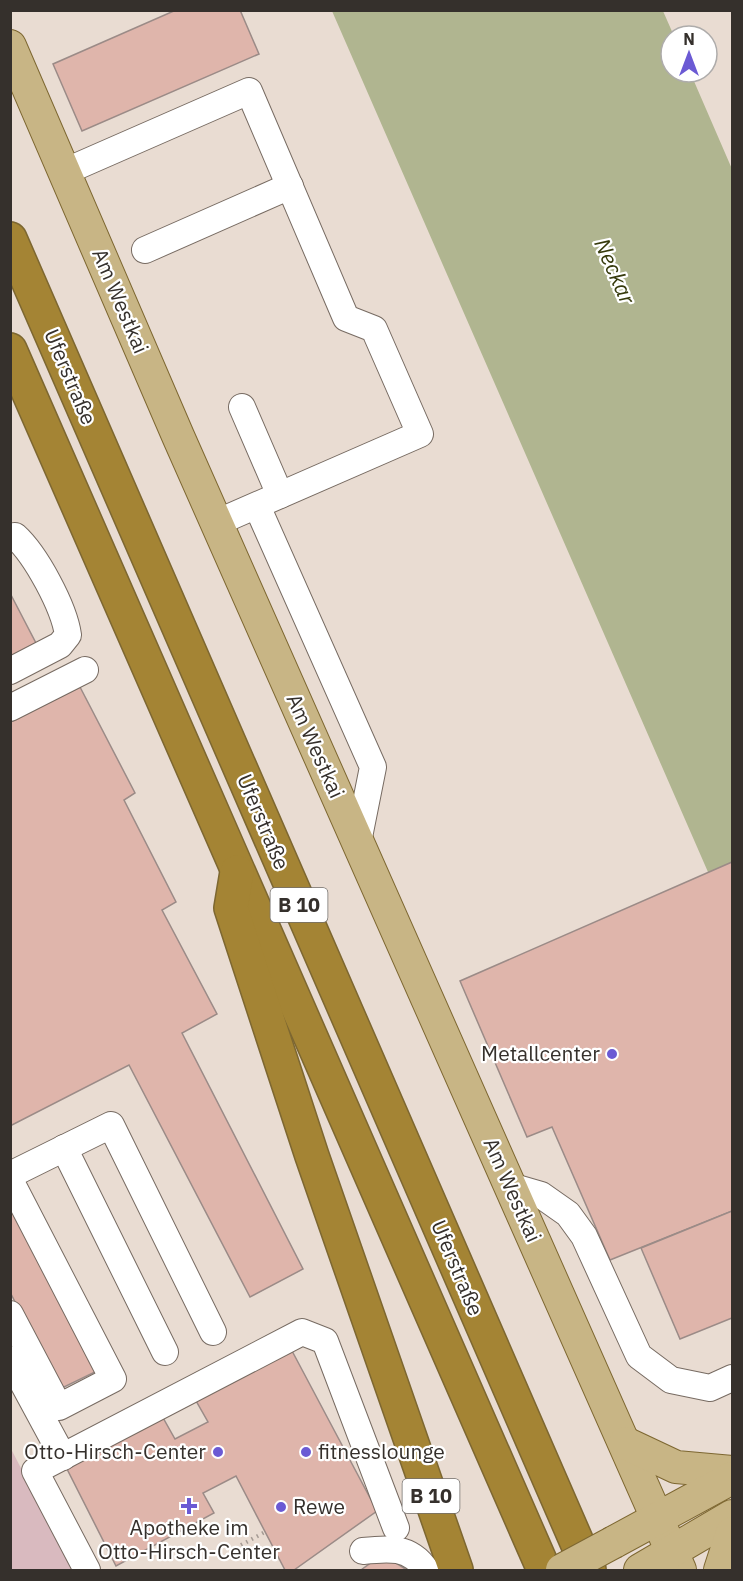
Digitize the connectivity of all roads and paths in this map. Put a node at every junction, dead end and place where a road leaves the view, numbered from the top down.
1 (10, 46) edge
2 (64, 172) junction
3 (290, 186) junction
4 (10, 239) edge
5 (145, 250) dead end
6 (10, 350) edge
7 (242, 407) dead end
8 (280, 495) junction
9 (257, 506) junction
10 (216, 523) junction
11 (15, 536) dead end
12 (85, 670) dead end
13 (10, 671) edge
14 (10, 708) edge
15 (358, 842) junction
16 (238, 868) junction
17 (64, 1148) junction
18 (10, 1175) edge
19 (10, 1180) edge
20 (510, 1186) junction
21 (10, 1314) edge
22 (213, 1332) dead end
23 (165, 1352) dead end
24 (10, 1359) edge
25 (732, 1378) edge
26 (625, 1443) junction
27 (63, 1457) junction
28 (732, 1472) edge
29 (732, 1478) edge
30 (732, 1516) edge
31 (656, 1519) junction
32 (396, 1528) dead end
33 (265, 1532) dead end
34 (732, 1533) edge
35 (241, 1545) dead end
36 (363, 1551) dead end
37 (676, 1562) edge
38 (87, 1570) edge
39 (426, 1570) edge
40 (456, 1570) edge
41 (544, 1570) edge
42 (562, 1570) edge
43 (589, 1570) edge
44 (640, 1570) edge
45 (720, 1570) edge

1 - 2 main road, Am Westkai
2 - 3 lane
2 - 10 main road, Am Westkai
3 - 5 lane
3 - 8 lane
4 - 43 highway, Uferstraße / B 10
6 - 16 highway, Uferstraße / B 10
7 - 8 lane
8 - 9 lane
9 - 10 lane
9 - 15 lane
10 - 15 main road, Am Westkai
11 - 13 lane
12 - 14 lane
15 - 20 main road, Am Westkai
16 - 40 highway, B 10
16 - 41 highway, Uferstraße / B 10
17 - 18 lane
17 - 22 lane
17 - 23 lane
19 - 21 lane
20 - 25 lane
20 - 26 main road, Am Westkai
24 - 27 lane
26 - 28 main road
26 - 31 main road, Am Westkai
27 - 32 lane
27 - 38 lane
29 - 31 main road
30 - 37 main road
31 - 37 main road, Am Westkai
31 - 42 main road, bridge
33 - 35 path
34 - 45 main road
36 - 39 lane
37 - 44 main road

